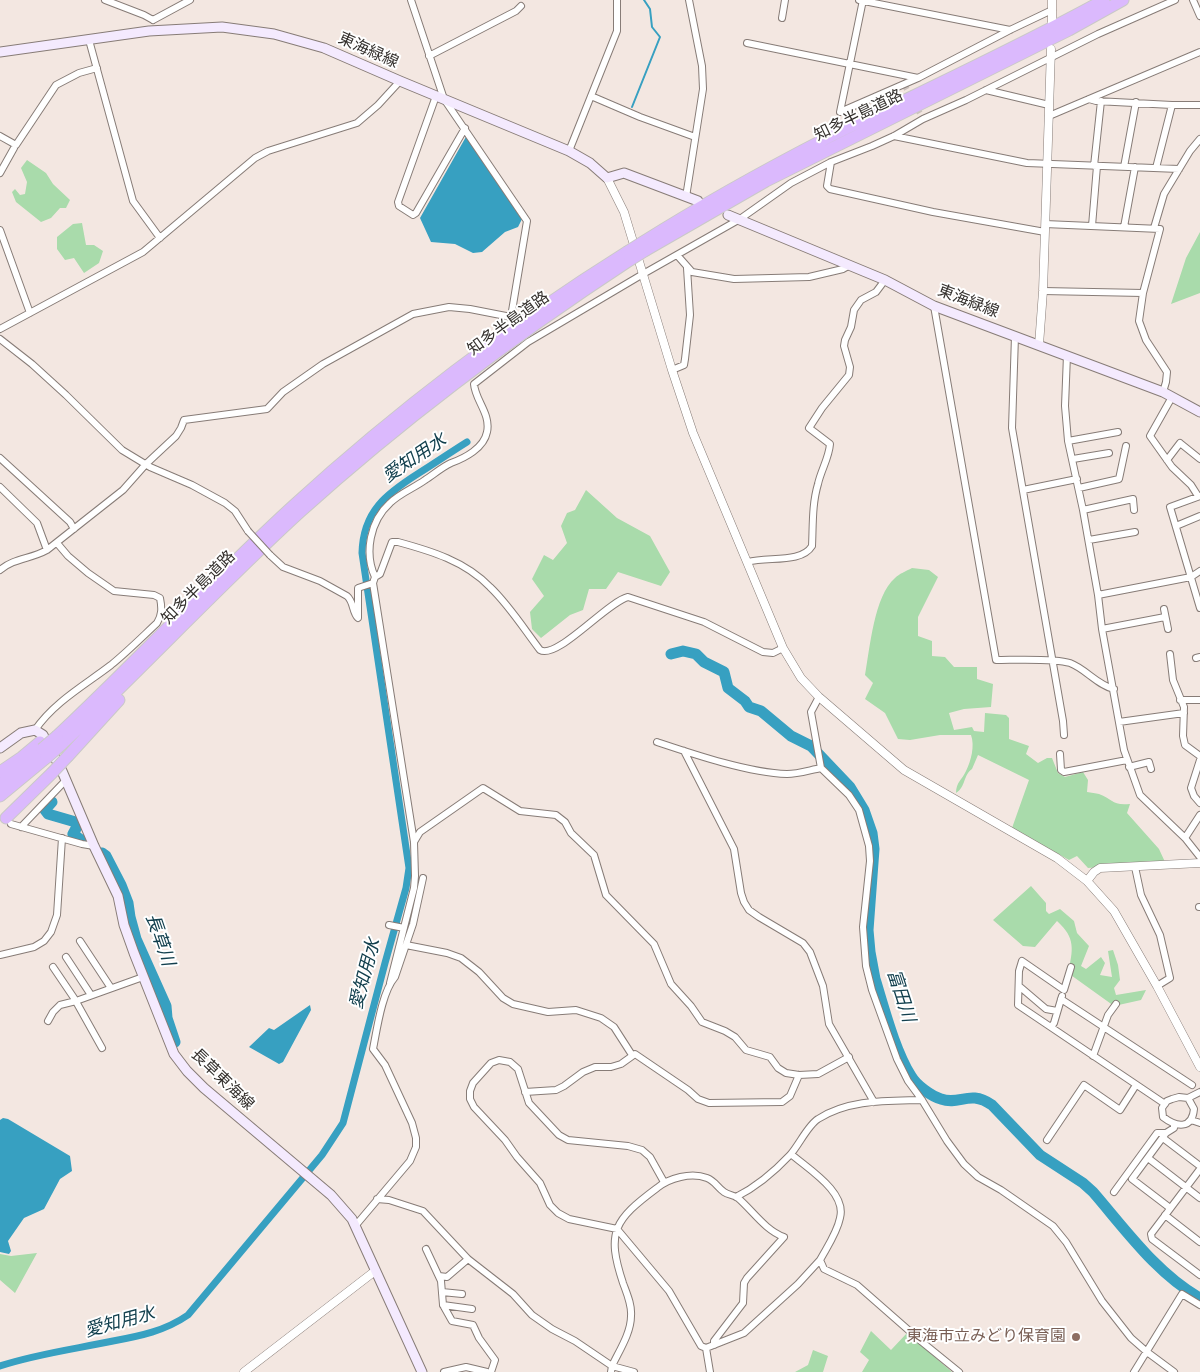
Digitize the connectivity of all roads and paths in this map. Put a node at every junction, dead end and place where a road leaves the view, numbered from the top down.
1 (105, 0) edge
2 (190, 0) edge
3 (411, 0) edge
4 (617, 0) edge
5 (689, 0) edge
6 (785, 0) edge
7 (862, 0) edge
8 (1052, 0) edge
9 (1104, 0) edge
10 (1123, 0) edge
11 (1175, 0) edge
12 (1193, 0) edge
13 (522, 6) dead end
14 (1052, 10) junction
15 (1200, 16) edge
16 (782, 18) dead end
17 (154, 20) junction
18 (1052, 22) dead end
19 (153, 30) junction
20 (1010, 30) junction
21 (89, 40) junction
22 (747, 43) dead end
23 (0, 52) edge
24 (1200, 52) edge
25 (1051, 54) junction
26 (429, 56) junction
27 (850, 63) junction
28 (96, 68) junction
29 (918, 78) junction
30 (400, 81) junction
31 (986, 90) junction
32 (591, 96) junction
33 (440, 98) junction
34 (1089, 99) junction
35 (1101, 101) junction
36 (1136, 102) junction
37 (1049, 105) junction
38 (1172, 105) junction
39 (1200, 105) edge
40 (1049, 116) junction
41 (464, 128) junction
42 (0, 136) edge
43 (894, 136) junction
44 (695, 137) junction
45 (1200, 139) edge
46 (14, 148) dead end
47 (570, 151) junction
48 (831, 162) junction
49 (1047, 164) junction
50 (1095, 166) junction
51 (1124, 167) junction
52 (1135, 167) junction
53 (1156, 168) junction
54 (1179, 169) junction
55 (0, 173) edge
56 (607, 178) junction
57 (686, 197) junction
58 (698, 201) dead end
59 (728, 215) dead end
60 (740, 219) junction
61 (1092, 226) junction
62 (1124, 227) junction
63 (1045, 228) junction
64 (1154, 228) junction
65 (0, 230) edge
66 (160, 238) junction
67 (644, 246) junction
68 (677, 255) junction
69 (628, 256) junction
70 (850, 265) junction
71 (688, 268) junction
72 (643, 274) junction
73 (885, 280) junction
74 (1043, 291) junction
75 (1144, 293) junction
76 (934, 306) junction
77 (30, 313) junction
78 (0, 329) edge
79 (1015, 336) junction
80 (0, 339) edge
81 (1039, 345) junction
82 (1067, 355) junction
83 (672, 370) junction
84 (1163, 392) junction
85 (1172, 397) junction
86 (1200, 412) edge
87 (1118, 432) dead end
88 (1068, 442) junction
89 (1126, 446) dead end
90 (1108, 453) dead end
91 (0, 458) edge
92 (1073, 460) junction
93 (1167, 460) junction
94 (1200, 460) edge
95 (146, 464) junction
96 (1077, 479) junction
97 (0, 487) edge
98 (1079, 488) junction
99 (1023, 490) junction
100 (1199, 496) edge
101 (1084, 510) junction
102 (1134, 510) dead end
103 (1200, 516) edge
104 (1176, 526) junction
105 (74, 529) junction
106 (1135, 532) dead end
107 (1089, 540) junction
108 (58, 543) junction
109 (47, 550) junction
110 (748, 562) junction
111 (0, 570) edge
112 (1200, 571) edge
113 (1191, 577) junction
114 (374, 580) junction
115 (1098, 595) junction
116 (1164, 608) dead end
117 (1200, 608) edge
118 (1165, 617) junction
119 (1102, 629) junction
120 (1168, 629) dead end
121 (783, 648) junction
122 (160, 650) junction
123 (1170, 654) dead end
124 (1052, 661) junction
125 (1114, 689) junction
126 (819, 697) junction
127 (1180, 700) junction
128 (1200, 700) edge
129 (1184, 713) junction
130 (1119, 722) junction
131 (35, 730) junction
132 (1064, 735) dead end
133 (58, 736) junction
134 (656, 742) dead end
135 (2, 744) edge
136 (43, 750) junction
137 (684, 751) junction
138 (1060, 754) dead end
139 (1200, 756) edge
140 (1200, 760) edge
141 (1128, 764) junction
142 (821, 768) junction
143 (1151, 769) dead end
144 (0, 772) edge
145 (66, 780) junction
146 (0, 785) edge
147 (0, 796) edge
148 (1200, 802) edge
149 (1200, 815) edge
150 (8, 821) joint
151 (21, 826) junction
152 (62, 838) junction
153 (1185, 838) junction
154 (414, 842) junction
155 (94, 846) junction
156 (1200, 857) edge
157 (1200, 862) edge
158 (1135, 867) junction
159 (423, 878) dead end
160 (1087, 881) junction
161 (389, 925) dead end
162 (404, 928) junction
163 (80, 941) dead end
164 (406, 946) junction
165 (0, 955) edge
166 (66, 957) dead end
167 (53, 967) dead end
168 (1071, 967) dead end
169 (143, 976) junction
170 (390, 983) junction
171 (1019, 986) junction
172 (1157, 986) junction
173 (111, 988) junction
174 (1064, 990) junction
175 (91, 995) junction
176 (1061, 999) junction
177 (75, 1001) junction
178 (1116, 1004) dead end
179 (1057, 1011) junction
180 (48, 1021) dead end
181 (1051, 1027) junction
182 (1104, 1027) junction
183 (102, 1048) dead end
184 (632, 1055) junction
185 (1197, 1055) edge
186 (1093, 1056) junction
187 (849, 1057) junction
188 (1200, 1067) edge
189 (799, 1075) junction
190 (1136, 1085) junction
191 (1192, 1085) dead end
192 (525, 1092) junction
193 (1200, 1092) edge
194 (1188, 1098) junction
195 (922, 1100) junction
196 (874, 1102) junction
197 (1164, 1104) junction
198 (1191, 1120) junction
199 (1200, 1123) edge
200 (1174, 1124) junction
201 (1165, 1136) junction
202 (1047, 1140) dead end
203 (791, 1154) junction
204 (1148, 1158) junction
205 (1200, 1167) edge
206 (664, 1182) junction
207 (1186, 1187) junction
208 (1114, 1192) dead end
209 (736, 1197) junction
210 (1200, 1198) edge
211 (376, 1199) junction
212 (1170, 1208) junction
213 (1165, 1215) junction
214 (356, 1225) junction
215 (617, 1229) junction
216 (1200, 1242) edge
217 (426, 1249) dead end
218 (468, 1259) junction
219 (820, 1260) junction
220 (375, 1271) junction
221 (1200, 1275) edge
222 (439, 1276) junction
223 (447, 1277) junction
224 (457, 1278) dead end
225 (442, 1292) junction
226 (462, 1294) dead end
227 (443, 1305) junction
228 (1200, 1305) edge
229 (472, 1309) dead end
230 (714, 1345) junction
231 (706, 1348) junction
232 (1146, 1352) junction
233 (612, 1369) edge
234 (473, 1370) edge
235 (244, 1372) edge
236 (422, 1372) edge
237 (444, 1372) edge
238 (489, 1372) edge
239 (634, 1372) edge
240 (710, 1372) edge
241 (960, 1372) edge
242 (1134, 1372) edge
243 (1174, 1372) edge

1 - 17 street
2 - 17 street
3 - 26 street
4 - 32 street
5 - 44 street
6 - 16 street
7 - 20 street
7 - 27 street
8 - 14 street
9 - 67 highway, 知多半島道路
10 - 67 highway, 知多半島道路
11 - 25 street
12 - 15 street
13 - 26 street
14 - 18 street
14 - 20 street
17 - 19 street
19 - 21 main road, 東海緑線
19 - 30 main road, 東海緑線
20 - 29 street
21 - 23 main road, 東海緑線
21 - 28 street
22 - 27 street
24 - 34 street
25 - 31 street
25 - 37 street
26 - 33 street
27 - 29 street
27 - 29 street
28 - 42 street
28 - 66 street
30 - 33 main road, 東海緑線
30 - 66 street
31 - 37 street
31 - 43 street
32 - 44 street
32 - 47 street
33 - 41 street
33 - 41 street
33 - 47 main road, 東海緑線
34 - 35 street
34 - 40 street
35 - 36 street
35 - 50 street
36 - 38 street
36 - 51 street
37 - 40 street
38 - 39 street
38 - 53 street
40 - 49 street
41 - 95 street
43 - 48 street
43 - 49 street
44 - 57 street
45 - 54 street
46 - 55 street
47 - 56 main road, 東海緑線
48 - 60 street
48 - 63 street
49 - 50 street
49 - 63 street
50 - 51 street
50 - 61 street
51 - 52 street
52 - 53 street
52 - 62 street
53 - 54 street
54 - 64 street
56 - 57 main road
56 - 72 street
57 - 58 main road
59 - 60 main road, 東海緑線
60 - 68 street
60 - 70 main road, 東海緑線
61 - 62 street
61 - 63 street
62 - 64 street
63 - 74 street
64 - 75 street
65 - 77 street
66 - 77 street
67 - 69 highway, 知多半島道路, bridge
68 - 71 street
68 - 72 street
69 - 122 highway, 知多半島道路
69 - 133 highway, 知多半島道路
70 - 71 street
70 - 73 main road, 東海緑線
71 - 83 street
72 - 83 street
72 - 114 street
73 - 76 main road, 東海緑線
73 - 110 street
74 - 75 street
74 - 81 street
75 - 84 street
76 - 79 main road, 東海緑線
76 - 124 street
77 - 78 street
79 - 81 main road, 東海緑線
79 - 99 street
80 - 95 street
81 - 82 main road, 東海緑線
82 - 84 main road, 東海緑線
82 - 88 street
83 - 110 street
84 - 85 main road, 東海緑線
85 - 86 main road, 東海緑線
85 - 93 street
87 - 88 street
88 - 92 street
89 - 98 street
90 - 92 street
91 - 105 street
92 - 96 street
93 - 94 street
93 - 100 street
95 - 105 street
95 - 114 street, bridge
96 - 98 street
96 - 99 street
97 - 109 street
98 - 101 street
99 - 124 street
100 - 104 street
101 - 102 street
101 - 107 street
103 - 104 street
104 - 113 street
105 - 108 street
106 - 107 street
107 - 115 street
108 - 109 street
108 - 131 street
109 - 111 street
110 - 121 street
112 - 113 street
113 - 115 street
113 - 117 street
114 - 121 street
114 - 154 street
115 - 119 street
116 - 118 street
118 - 119 street
118 - 120 street
119 - 125 street
121 - 126 street
122 - 133 highway, 知多半島道路
122 - 150 highway, bridge
123 - 127 street
124 - 125 street
124 - 132 street
125 - 130 street
126 - 142 street
126 - 160 street
127 - 128 street
127 - 129 street
129 - 130 street
129 - 139 street
130 - 141 street
131 - 135 main road
131 - 145 main road, 長草東海線
133 - 136 highway, 知多半島道路, bridge
133 - 136 highway
134 - 137 street
136 - 144 highway
136 - 146 highway, 知多半島道路
136 - 147 highway, 知多半島道路
137 - 142 street
137 - 187 street
138 - 141 street
140 - 148 street
141 - 143 street
141 - 153 street
142 - 195 street
145 - 151 street
145 - 155 main road, 長草東海線
149 - 153 street
150 - 151 street
151 - 152 street
152 - 155 street
152 - 165 street
153 - 156 street
154 - 162 street
154 - 189 street
155 - 169 main road, 長草東海線
157 - 158 street
158 - 160 street
158 - 172 street
159 - 164 street
160 - 172 street
161 - 162 street
162 - 170 street
163 - 173 street
164 - 170 street
164 - 184 street
166 - 175 street
167 - 177 street
168 - 174 street
169 - 173 street
169 - 214 main road, 長草東海線
170 - 211 street
171 - 174 street
171 - 179 street
171 - 181 street
172 - 185 street
173 - 175 street
174 - 176 street
175 - 177 street
176 - 179 street
176 - 182 street
177 - 180 street
177 - 183 street
178 - 182 street
179 - 181 street
181 - 186 street
182 - 186 street
182 - 191 street
184 - 189 street
184 - 192 street
185 - 188 street
186 - 190 street
187 - 189 street
187 - 196 street
190 - 197 street
190 - 202 street
192 - 206 street
192 - 215 street
193 - 194 street
194 - 197 street
194 - 198 street
195 - 196 street
195 - 232 street
196 - 203 street
197 - 200 street
198 - 199 street
198 - 200 street
200 - 201 street
201 - 204 street
201 - 205 street
201 - 208 street
203 - 209 street
203 - 219 street
204 - 207 street
204 - 212 street
205 - 207 street
206 - 209 street
206 - 215 street
207 - 210 street
207 - 212 street
209 - 230 street
211 - 214 street
211 - 218 street
212 - 213 street
213 - 216 street
213 - 221 street
214 - 220 main road, 長草東海線
215 - 231 street
215 - 233 street
217 - 222 street
218 - 223 street
218 - 233 street
219 - 230 street
219 - 241 street
220 - 235 street
220 - 236 main road, 長草東海線
222 - 223 street
222 - 225 street
223 - 224 street
225 - 226 street
225 - 227 street
227 - 229 street
227 - 238 street
228 - 232 street
230 - 231 street
231 - 240 street
232 - 242 street
232 - 243 street
233 - 239 street
234 - 237 street
234 - 238 street

